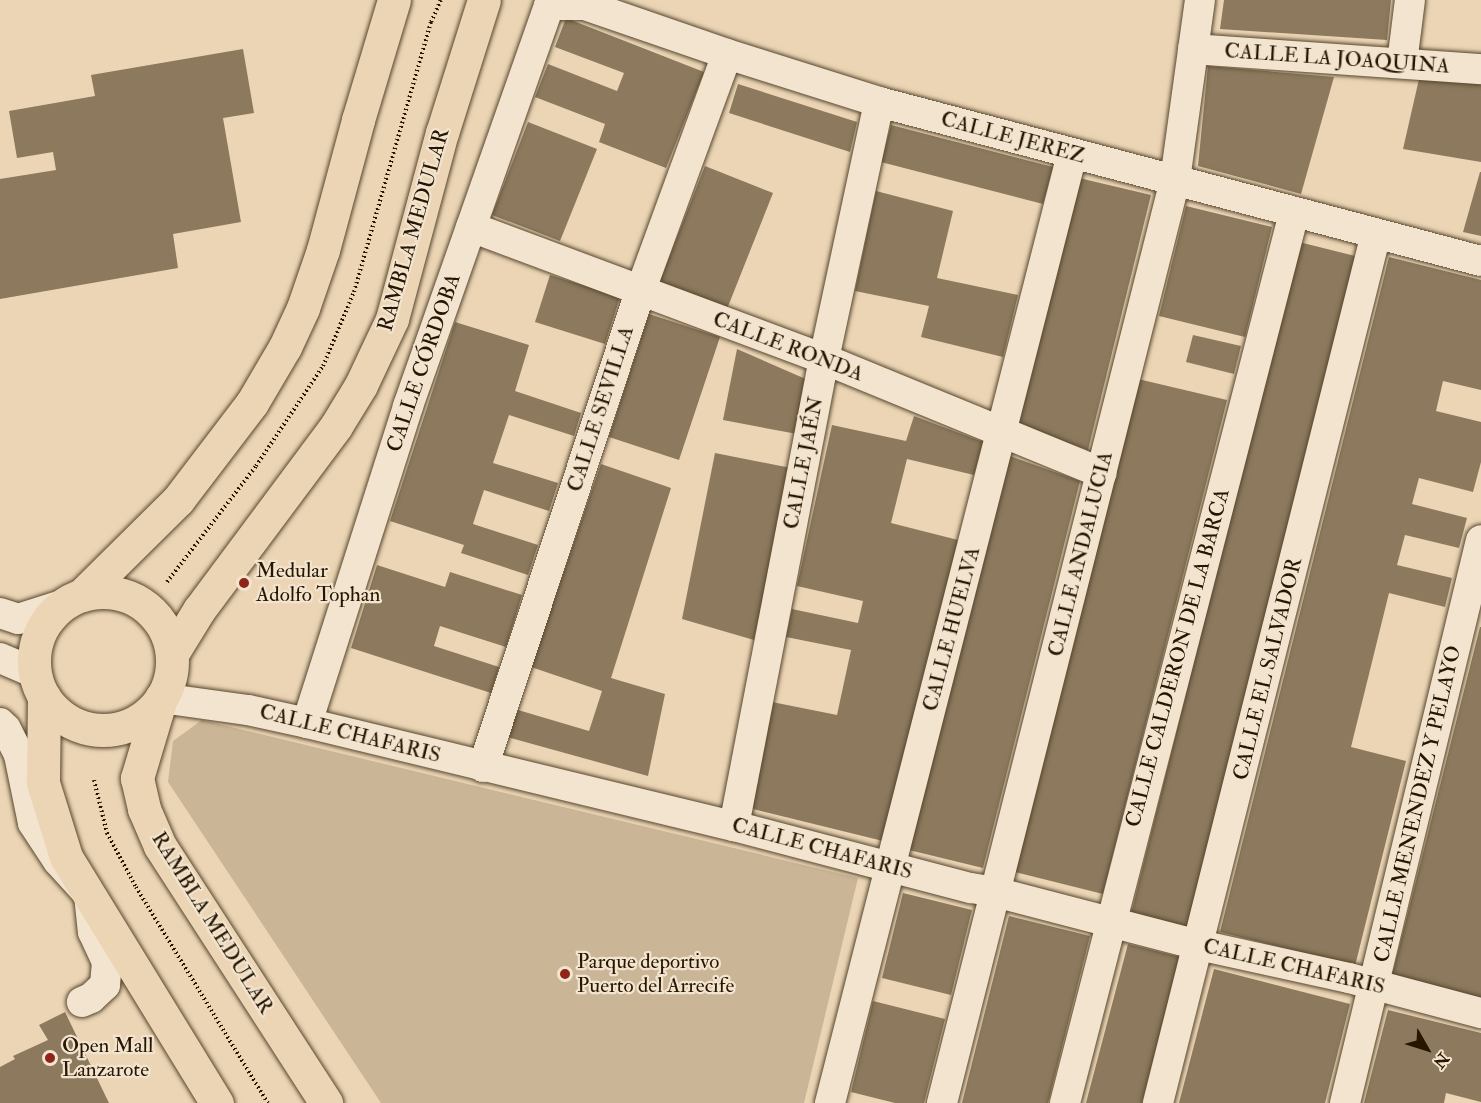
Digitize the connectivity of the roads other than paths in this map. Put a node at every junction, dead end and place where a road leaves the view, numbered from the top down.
1 (394, 0) edge
2 (484, 0) edge
3 (1200, 0) edge
4 (1410, 0) edge
5 (549, 5) joint
6 (1193, 49) junction
7 (727, 54) junction
8 (1402, 63) junction
9 (1481, 69) edge
10 (879, 102) junction
11 (1072, 154) junction
12 (1174, 180) junction
13 (1294, 213) junction
14 (471, 227) junction
15 (1376, 234) junction
16 (1481, 261) edge
17 (640, 292) junction
18 (824, 359) junction
19 (1003, 434) junction
20 (1102, 473) junction
21 (1481, 540) edge
22 (72, 600) junction
23 (0, 614) edge
24 (172, 654) junction
25 (0, 658) edge
26 (0, 676) edge
27 (40, 685) junction
28 (161, 698) junction
29 (0, 723) edge
30 (307, 723) junction
31 (483, 767) junction
32 (734, 826) junction
33 (889, 867) junction
34 (995, 892) junction
35 (89, 895) junction
36 (1110, 923) junction
37 (1199, 945) junction
38 (1374, 986) junction
39 (82, 1002) dead end
40 (1481, 1013) edge
41 (217, 1103) edge
42 (326, 1103) edge
43 (830, 1103) edge
44 (942, 1103) edge
45 (1065, 1103) edge
46 (1158, 1103) edge
47 (1345, 1103) edge

1 - 22 main road
2 - 24 main road, RAMBLA MEDULAR
3 - 6 street, CALLE ANDALUCIA
4 - 8 street
5 - 7 street, CALLE JEREZ
5 - 14 street, CALLE CÓRDOBA
6 - 8 street, CALLE LA JOAQUINA
6 - 12 street, CALLE ANDALUCIA
7 - 10 street, CALLE JEREZ
7 - 17 street, CALLE SEVILLA
8 - 9 street, CALLE LA JOAQUINA
10 - 11 street, CALLE JEREZ
10 - 18 street, CALLE JAÉN
11 - 12 street, CALLE JEREZ
11 - 19 street, CALLE HUELVA
12 - 13 street, CALLE JEREZ
12 - 20 street, CALLE ANDALUCIA
13 - 15 street, CALLE JEREZ
13 - 36 street, CALLE CALDERON DE LA BARCA
14 - 17 street, CALLE RONDA
14 - 30 street, CALLE CÓRDOBA
15 - 16 street, CALLE JEREZ
15 - 37 street, CALLE EL SALVADOR
17 - 18 street, CALLE RONDA
17 - 31 street, CALLE SEVILLA
18 - 19 street, CALLE RONDA
18 - 32 street, CALLE JAÉN
19 - 20 street, CALLE RONDA
19 - 33 street, CALLE HUELVA
20 - 34 street, CALLE ANDALUCIA
21 - 38 street, CALLE MENENDEZ Y PELAYO
22 - 23 street
22 - 24 main road
22 - 27 main road
24 - 28 main road
25 - 27 street
26 - 27 street
27 - 28 main road
27 - 35 main road
28 - 30 street, CALLE CHAFARIS
28 - 42 main road, RAMBLA MEDULAR
29 - 35 street
30 - 31 street, CALLE CHAFARIS
31 - 32 street, CALLE CHAFARIS
32 - 33 street, CALLE CHAFARIS
33 - 34 street, CALLE CHAFARIS
33 - 43 street, CALLE HUELVA
34 - 36 street, CALLE CHAFARIS
34 - 44 street, CALLE ANDALUCIA
35 - 39 street
35 - 41 main road
36 - 37 street, CALLE CHAFARIS
36 - 45 street, CALLE CALDERON DE LA BARCA
37 - 38 street, CALLE CHAFARIS
37 - 46 street, CALLE EL SALVADOR
38 - 40 street, CALLE CHAFARIS
38 - 47 street, CALLE MENENDEZ Y PELAYO

